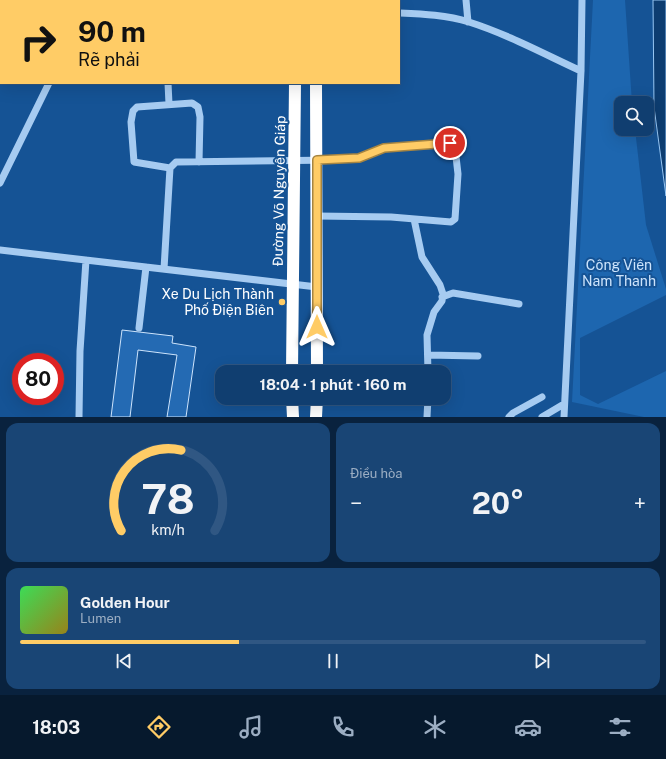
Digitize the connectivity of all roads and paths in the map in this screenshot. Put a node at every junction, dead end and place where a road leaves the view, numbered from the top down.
1 (466, 0) edge
2 (582, 0) edge
3 (400, 13) edge
4 (468, 22) junction
5 (581, 71) junction
6 (49, 84) edge
7 (168, 84) edge
8 (295, 84) edge
9 (316, 84) edge
10 (169, 104) junction
11 (295, 160) junction
12 (317, 160) junction
13 (199, 162) junction
14 (170, 168) junction
15 (0, 183) edge
16 (317, 216) junction
17 (414, 220) junction
18 (0, 251) edge
19 (86, 260) junction
20 (146, 267) junction
21 (164, 269) junction
22 (293, 284) junction
23 (317, 287) junction
24 (442, 297) junction
25 (519, 304) dead end
26 (139, 328) dead end
27 (428, 355) junction
28 (478, 356) dead end
29 (292, 365) edge
30 (317, 365) edge
31 (428, 365) edge
32 (542, 397) dead end
33 (564, 404) junction
34 (292, 405) edge
35 (317, 405) edge
36 (428, 405) edge
37 (79, 417) edge
38 (293, 417) edge
39 (316, 417) edge
40 (427, 417) edge
41 (509, 417) edge
42 (542, 417) edge
43 (564, 417) edge

1 - 4 street
2 - 5 street
3 - 4 street
4 - 5 street
5 - 33 street
6 - 15 street
7 - 10 street
8 - 11 highway, Đường Võ Nguyên Giáp
9 - 12 highway
10 - 13 street
10 - 14 street
11 - 12 street
11 - 13 street
11 - 22 highway, Đường Võ Nguyên Giáp
12 - 16 highway
12 - 17 street
13 - 14 street
14 - 21 street
16 - 17 street
16 - 23 highway
17 - 24 street
18 - 19 street
19 - 20 street
19 - 37 street
20 - 21 street
20 - 26 street
21 - 22 street
22 - 23 street
22 - 29 highway, Đường Võ Nguyên Giáp
23 - 30 highway
24 - 25 street
24 - 27 street
27 - 28 street
27 - 31 street
32 - 41 street
33 - 42 street
33 - 43 street
34 - 38 highway
35 - 39 highway
36 - 40 street

